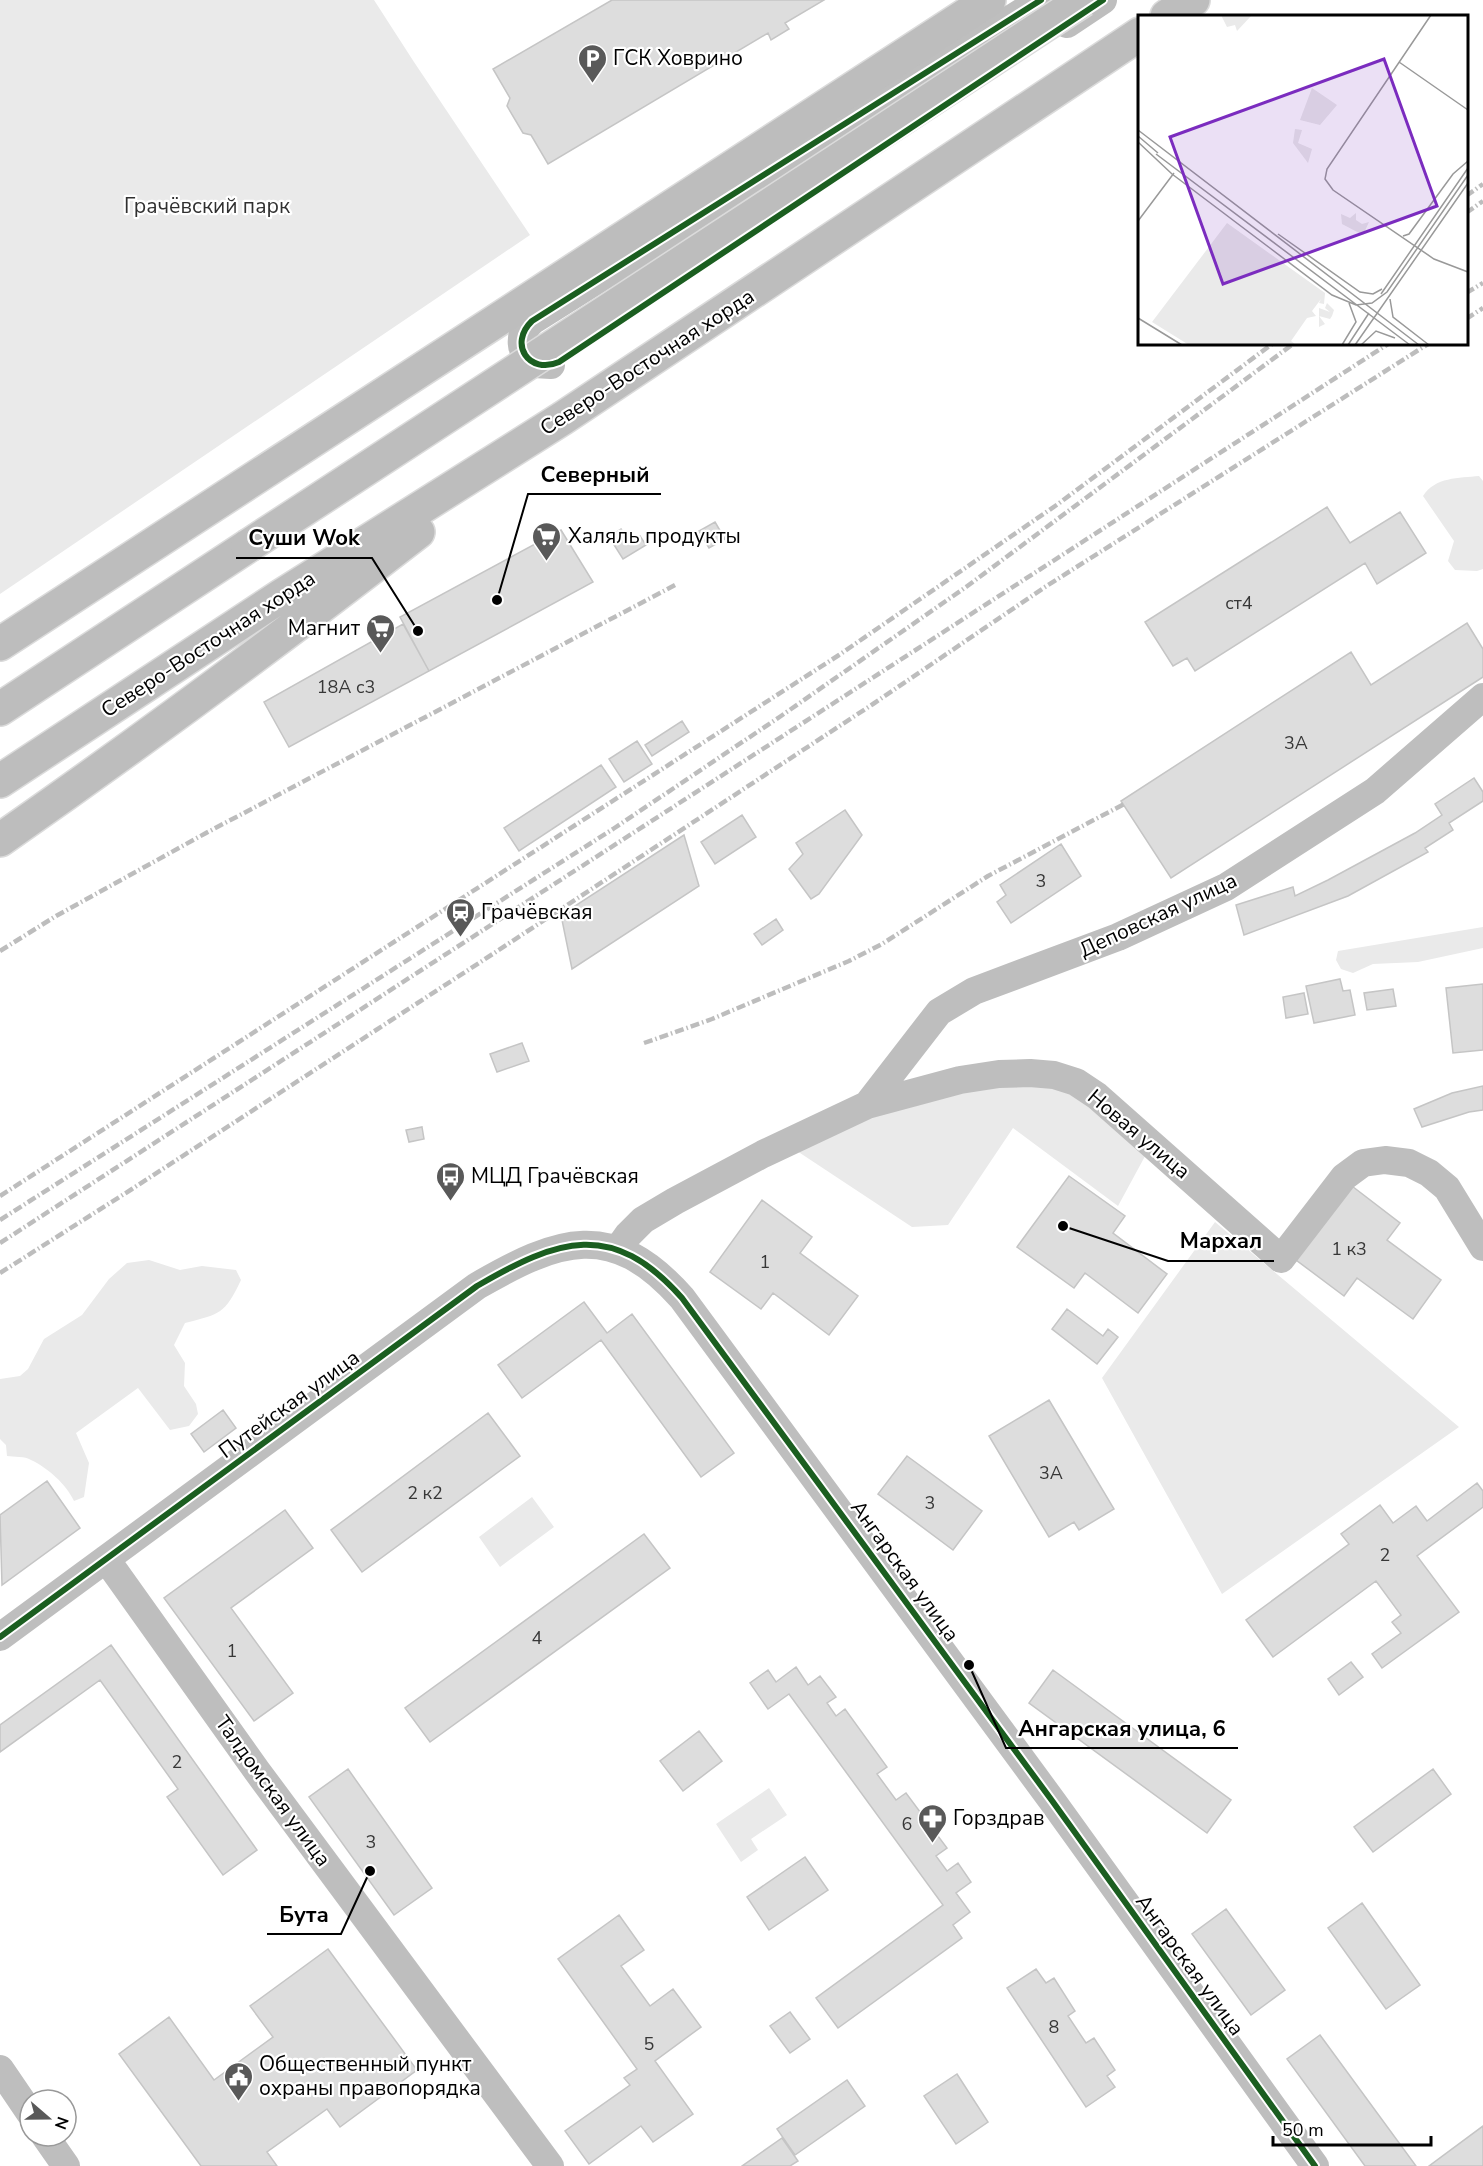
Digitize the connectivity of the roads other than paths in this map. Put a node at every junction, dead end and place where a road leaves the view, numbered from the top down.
1 (988, 0) edge
2 (1041, 0) edge
3 (1083, 0) edge
4 (1103, 0) edge
5 (1193, 0) edge
6 (1169, 15) edge
7 (1138, 35) edge
8 (563, 418) junction
9 (0, 644) edge
10 (1483, 697) edge
11 (0, 709) edge
12 (0, 781) edge
13 (0, 840) edge
14 (867, 1105) junction
15 (1483, 1247) edge
16 (618, 1249) junction
17 (106, 1559) junction
18 (0, 1637) edge
19 (0, 2069) edge
20 (18, 2095) edge
21 (53, 2148) edge
22 (66, 2166) edge
23 (550, 2166) edge
24 (1315, 2166) edge

1 - 9 main road
2 - 4 street
3 - 11 main road, bridge
5 - 6 main road
7 - 8 main road, Северо-Восточная хорда
8 - 12 main road, Северо-Восточная хорда
8 - 13 main road
10 - 14 street, Деповская улица
14 - 15 street, Новая улица
14 - 16 street, Новая улица
16 - 17 street, Путейская улица
16 - 24 street, Ангарская улица
17 - 18 street, Путейская улица
17 - 23 street, Талдомская улица
19 - 20 street
21 - 22 street

